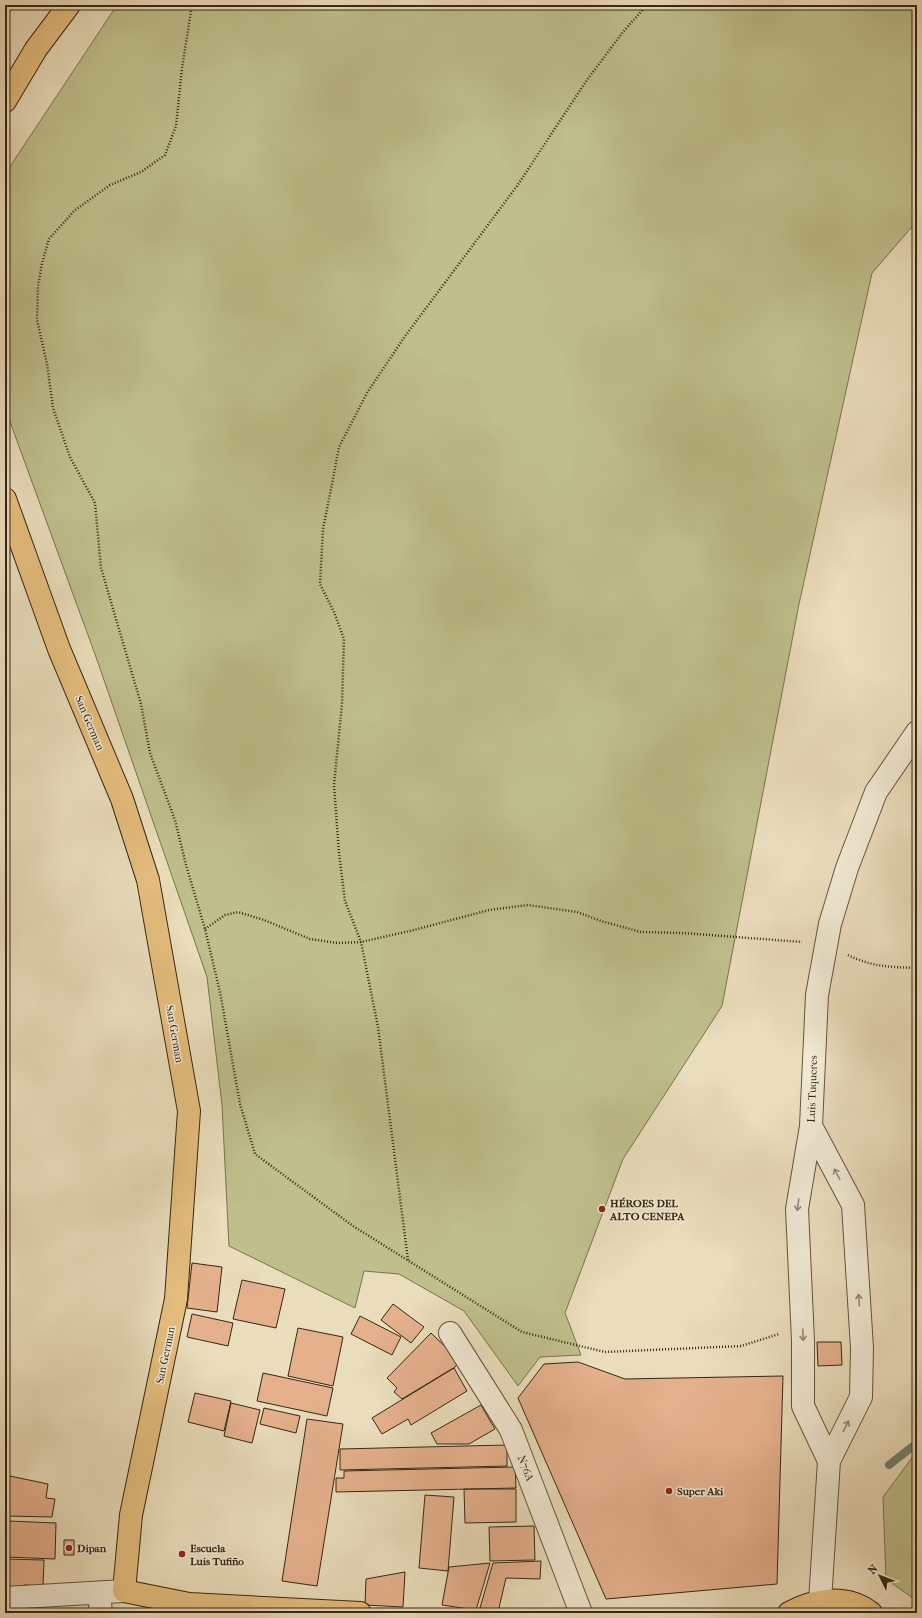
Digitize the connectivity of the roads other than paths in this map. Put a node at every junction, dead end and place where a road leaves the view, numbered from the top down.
1 (69, 5) edge
2 (5, 101) edge
3 (5, 499) edge
4 (917, 732) edge
5 (811, 1126) junction
6 (450, 1333) dead end
7 (829, 1461) junction
8 (124, 1591) junction
9 (5, 1598) edge
10 (820, 1601) junction
11 (100, 1603) edge
12 (189, 1608) edge
13 (360, 1613) edge
14 (581, 1613) edge
15 (789, 1613) edge
16 (871, 1613) edge

1 - 2 main road
3 - 8 main road, San German
4 - 5 street, Luis Tuqueres
5 -> 7 street, Luis Tuqueres
7 -> 5 street
6 - 14 street, N76A
7 - 10 street
8 - 11 street
8 - 12 main road
9 - 11 street
10 - 15 main road
10 - 16 main road
12 - 13 main road

